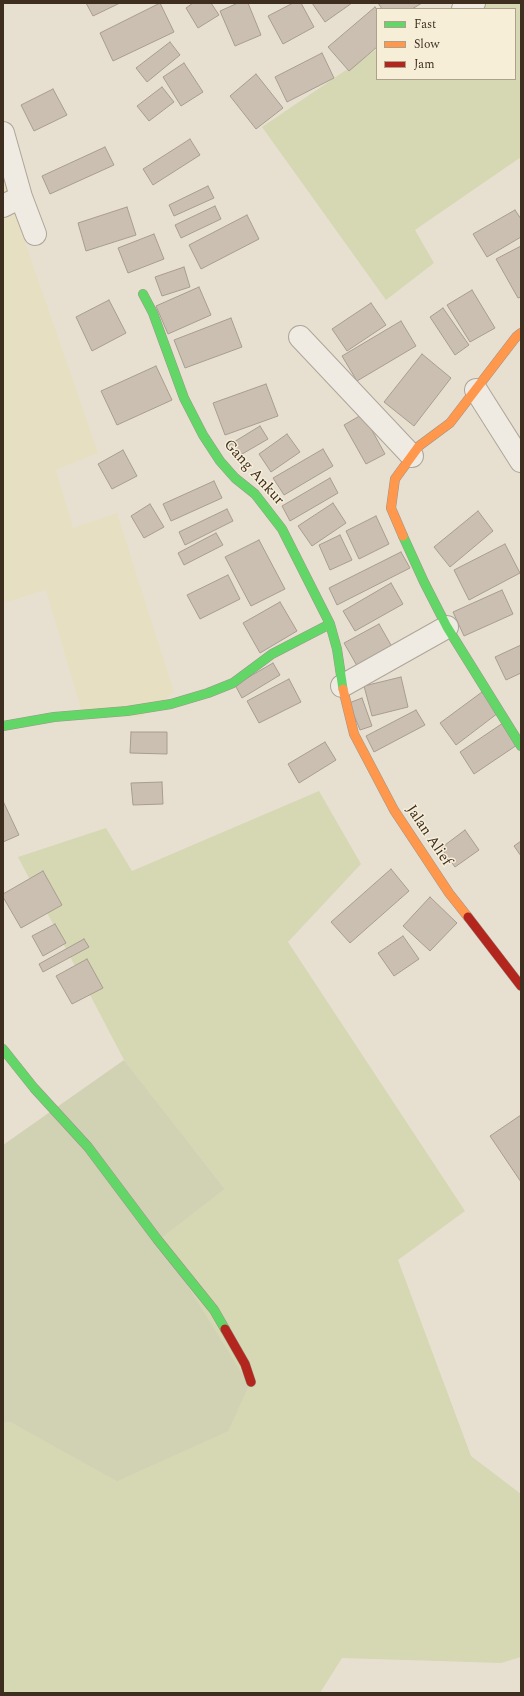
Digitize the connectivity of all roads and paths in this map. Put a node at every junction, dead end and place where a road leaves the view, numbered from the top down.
1 (474, 3) edge
2 (465, 8) edge
3 (3, 132) edge
4 (12, 202) edge
5 (35, 234) dead end
6 (143, 294) dead end
7 (521, 333) edge
8 (300, 337) dead end
9 (476, 390) junction
10 (412, 456) junction
11 (521, 461) edge
12 (330, 624) junction
13 (447, 627) junction
14 (342, 686) junction
15 (3, 726) edge
16 (521, 746) edge
17 (521, 986) edge
18 (3, 1049) edge
19 (251, 1382) dead end

1 - 2 street
3 - 4 street
4 - 5 street
6 - 12 street, Gang Ankur
7 - 9 street
8 - 10 street
9 - 10 street
9 - 11 street
10 - 13 street
12 - 14 street, Gang Ankur
12 - 15 street
13 - 14 street
13 - 16 street
14 - 17 street, Jalan Alief
18 - 19 street

